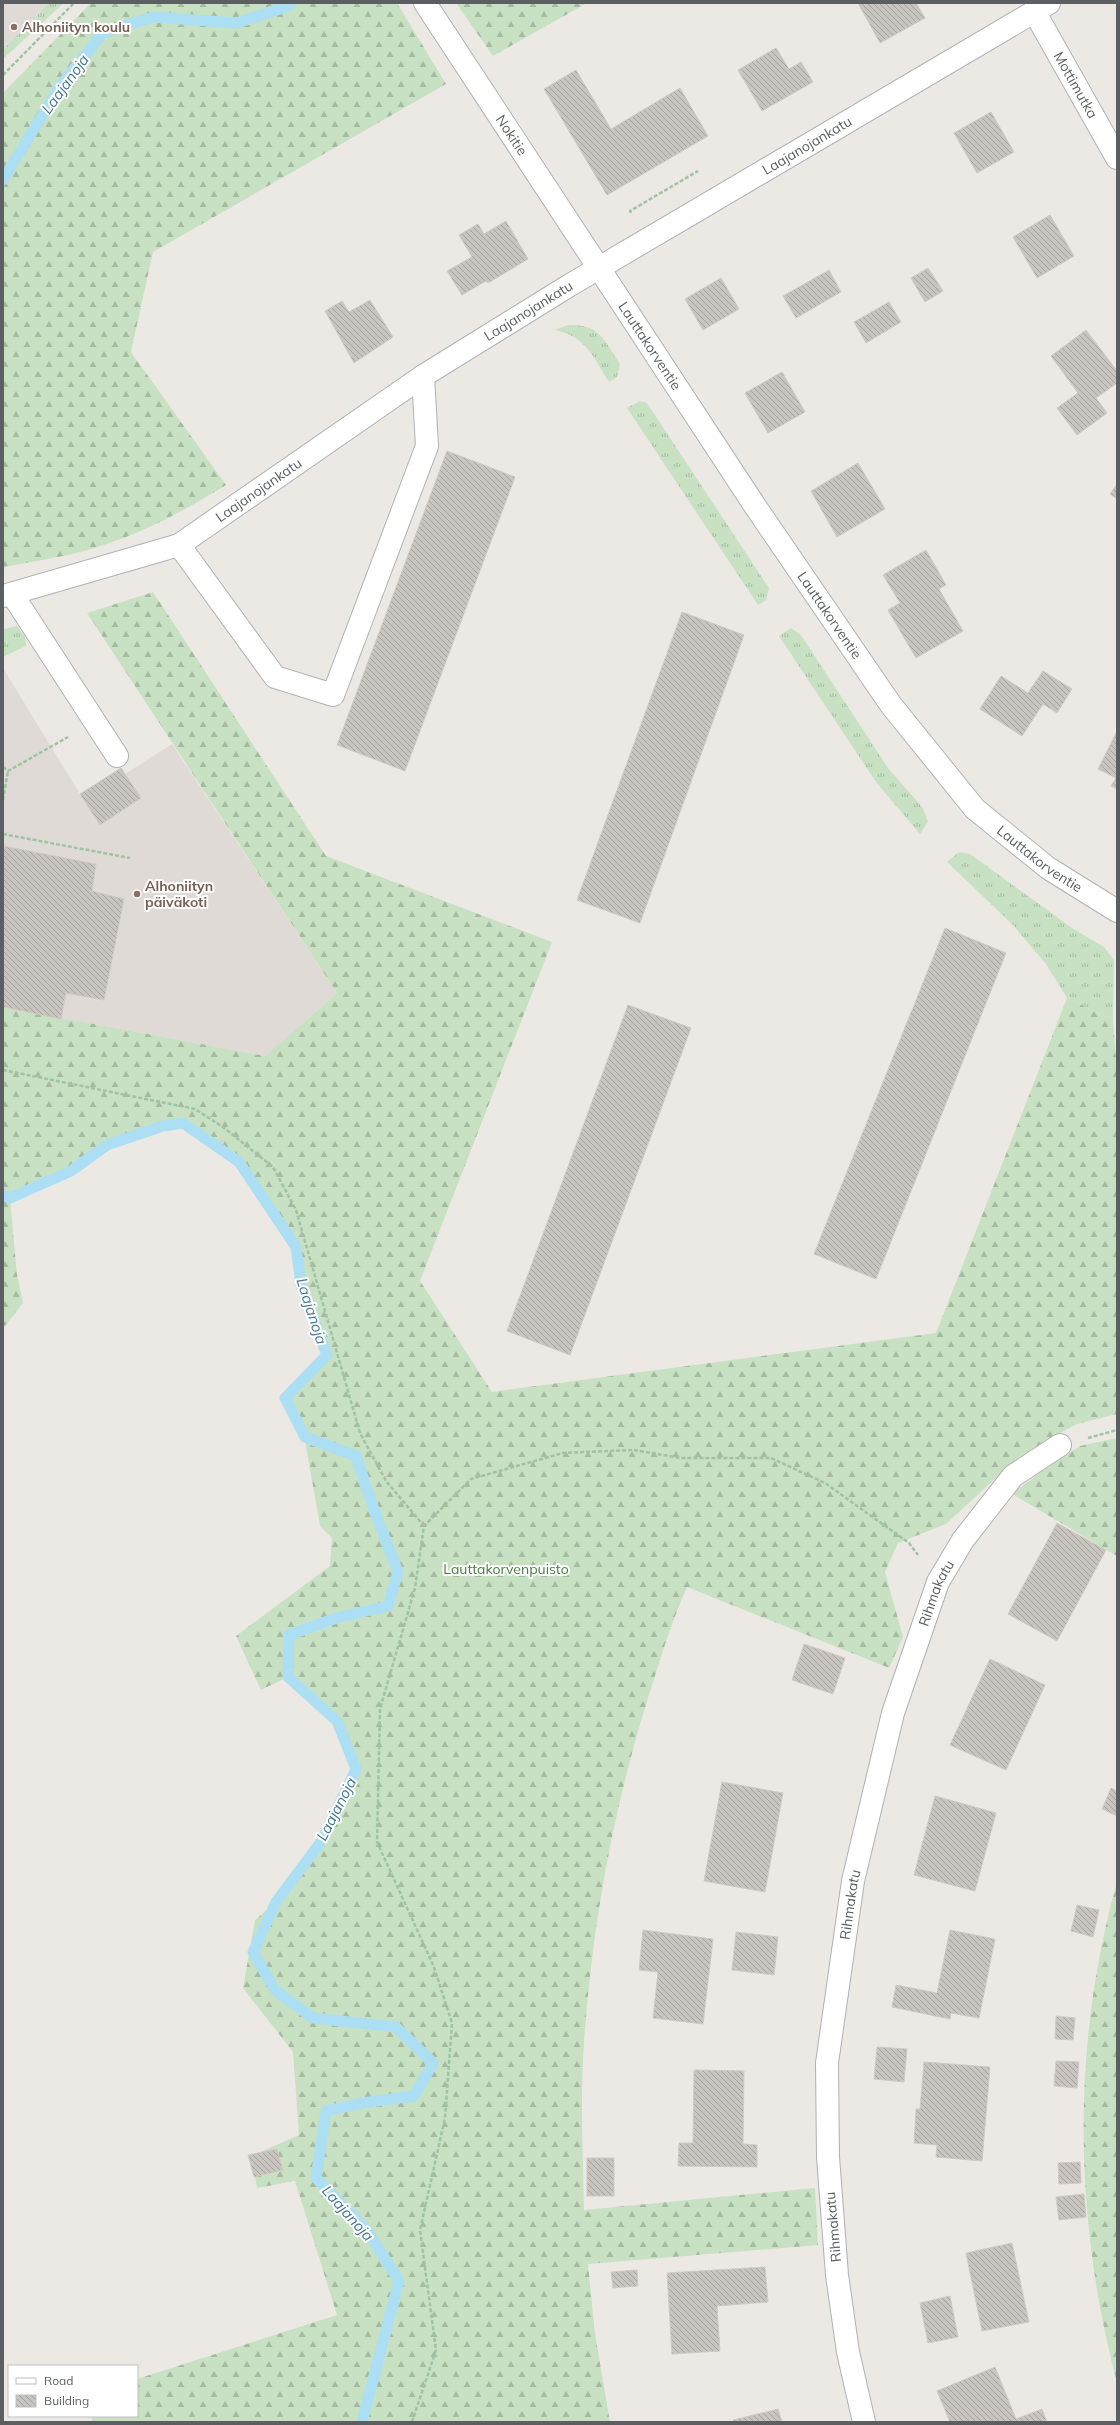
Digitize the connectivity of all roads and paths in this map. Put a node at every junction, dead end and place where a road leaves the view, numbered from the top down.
1 (74, 3) edge
2 (425, 3) edge
3 (1041, 7) edge
4 (3, 76) edge
5 (1117, 158) edge
6 (599, 267) junction
7 (423, 376) junction
8 (179, 545) junction
9 (8, 595) edge
10 (94, 721) junction
11 (116, 756) dead end
12 (3, 767) edge
13 (8, 771) junction
14 (3, 800) edge
15 (3, 834) edge
16 (130, 858) dead end
17 (1117, 911) edge
18 (3, 1070) edge
19 (1060, 1445) dead end
20 (424, 1526) junction
21 (938, 1582) junction
22 (412, 2422) edge
23 (864, 2422) edge

1 - 4 path
2 - 6 street, Nokitie
3 - 5 street, Mottimutka
3 - 6 street, Laajanojankatu
6 - 7 street, Laajanojankatu
6 - 17 street, Lauttakorventie
7 - 8 street, Laajanojankatu
7 - 8 street
8 - 9 street, Laajanojankatu
9 - 10 street
10 - 11 street
10 - 13 path
12 - 13 path
13 - 14 path
15 - 16 path
18 - 20 path
19 - 21 street, Rihmakatu
20 - 21 path
20 - 22 path
21 - 23 street, Rihmakatu

